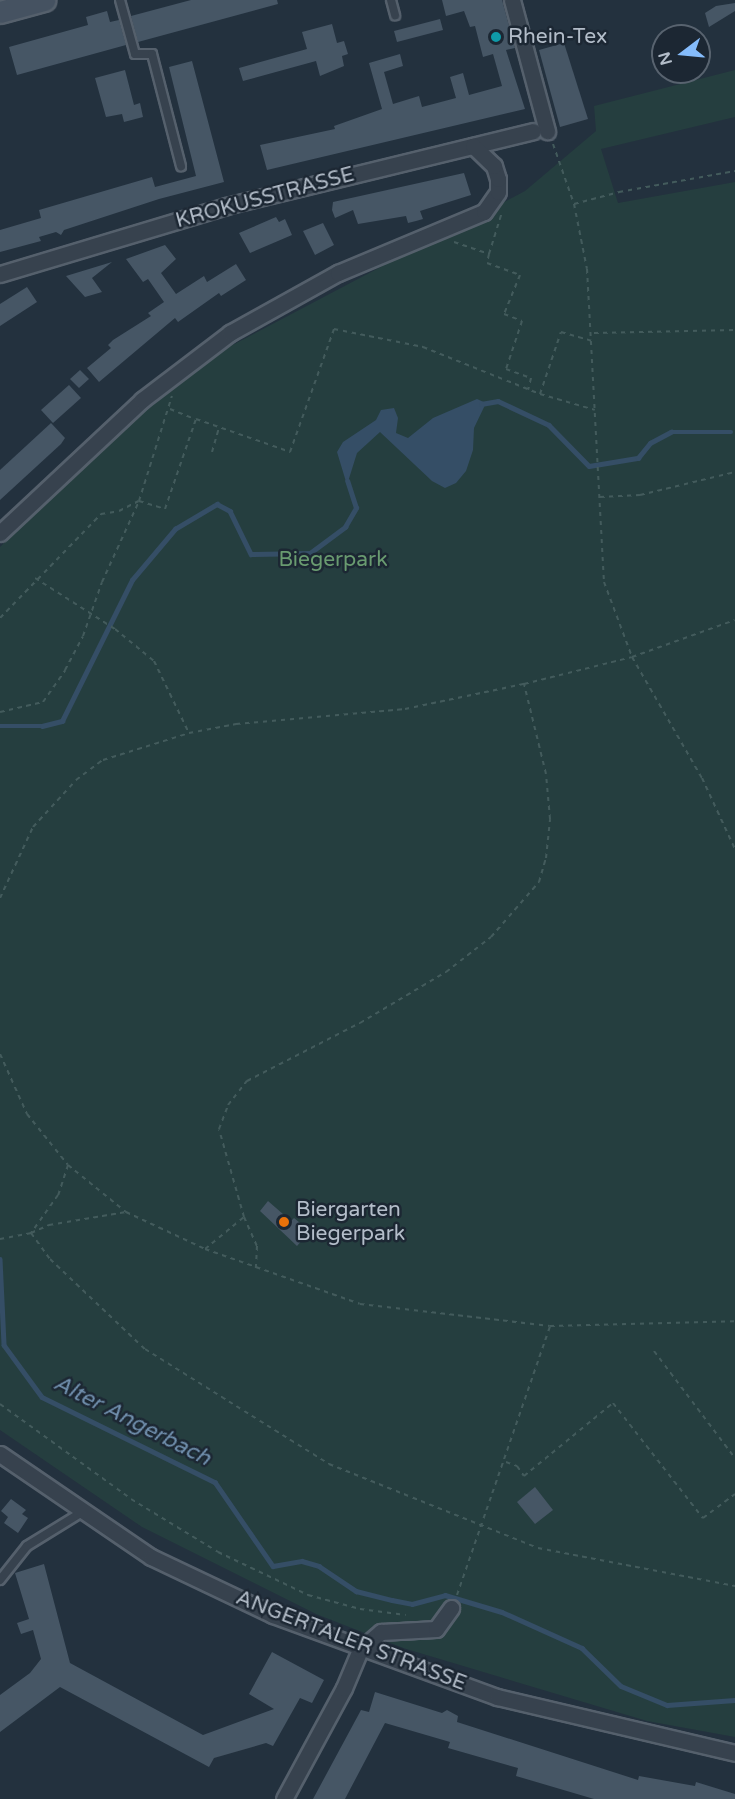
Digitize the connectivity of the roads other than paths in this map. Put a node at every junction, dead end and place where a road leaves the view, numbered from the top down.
1 (44, 0) edge
2 (120, 0) edge
3 (391, 0) edge
4 (512, 0) edge
5 (0, 12) edge
6 (395, 15) dead end
7 (473, 146) junction
8 (182, 166) dead end
9 (0, 274) edge
10 (0, 533) edge
11 (0, 1454) edge
12 (84, 1511) junction
13 (0, 1580) edge
14 (451, 1608) dead end
15 (360, 1650) junction
16 (735, 1753) edge
17 (285, 1799) edge

1 - 5 main road
2 - 8 lane
3 - 6 lane
4 - 7 street, KROKUSSTRASSE
7 - 9 street, KROKUSSTRASSE
7 - 10 street
11 - 12 street, ANGERTALER STRASSE
12 - 13 lane
12 - 15 street, ANGERTALER STRASSE
14 - 15 street
15 - 16 street, ANGERTALER STRASSE
15 - 17 street

